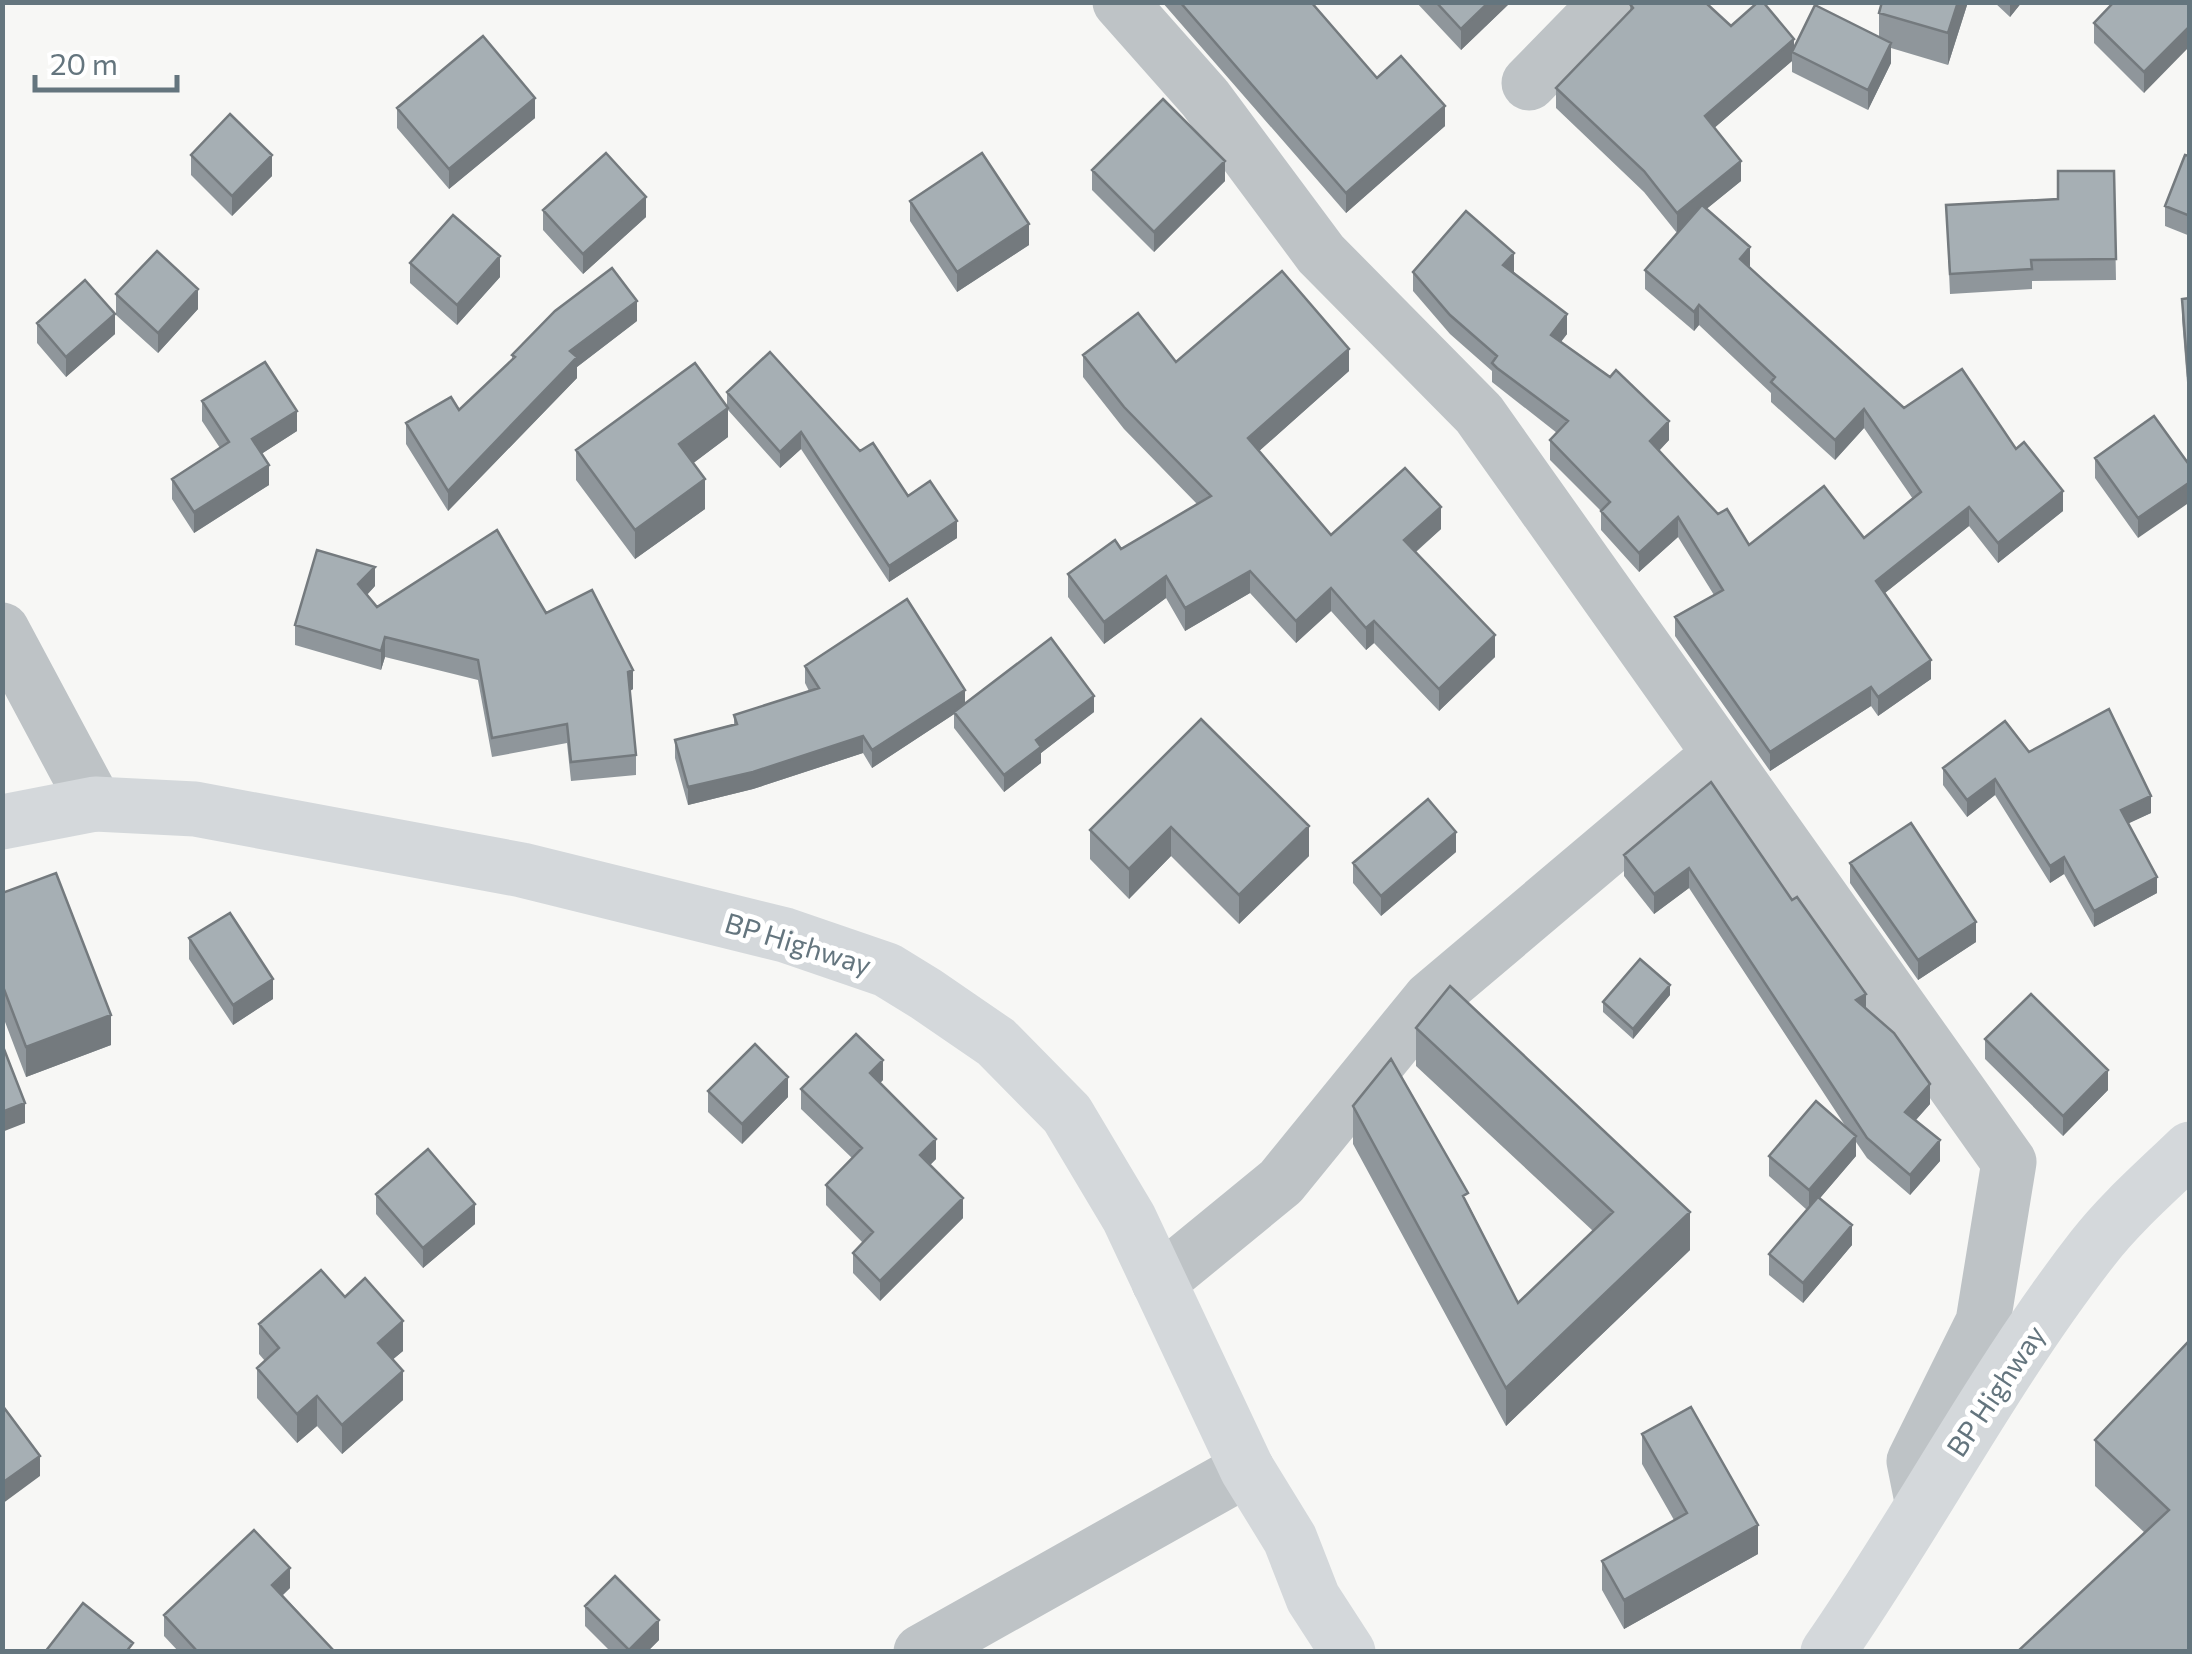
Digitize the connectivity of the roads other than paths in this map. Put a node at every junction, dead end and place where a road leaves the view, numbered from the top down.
1 (1120, 2) edge
2 (1608, 2) edge
3 (1529, 83) dead end
4 (2, 630) edge
5 (1720, 754) junction
6 (95, 804) junction
7 (2, 822) edge
8 (2190, 1149) edge
9 (1159, 1282) junction
10 (1247, 1469) junction
11 (1922, 1500) junction
12 (920, 1652) edge
13 (1348, 1652) edge
14 (1828, 1652) edge

1 - 5 street
2 - 3 street
4 - 6 street
5 - 9 street
5 - 11 street
6 - 7 highway, BP Highway
6 - 9 highway, BP Highway
8 - 11 highway, BP Highway
9 - 10 highway, BP Highway
10 - 12 street
10 - 13 highway, BP Highway
11 - 14 highway, BP Highway

